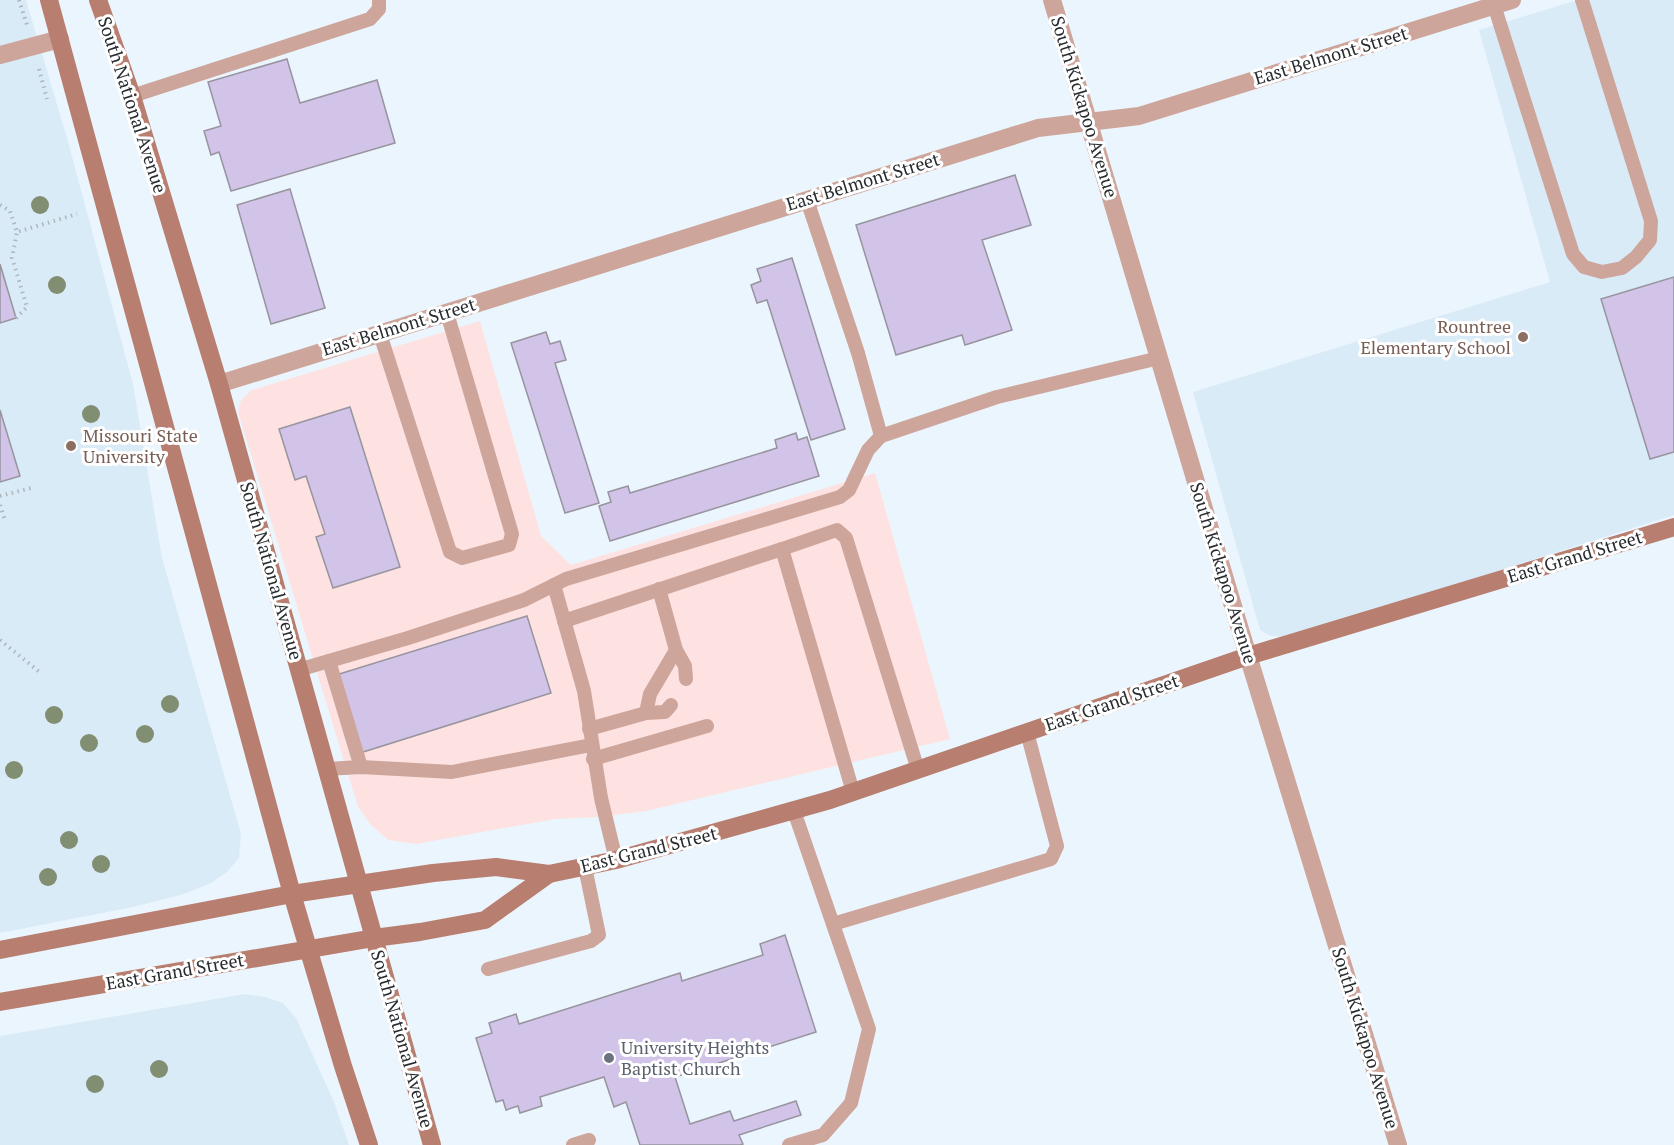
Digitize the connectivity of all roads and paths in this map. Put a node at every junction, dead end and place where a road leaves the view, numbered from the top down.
1 (19, 0) edge
2 (49, 0) edge
3 (98, 0) edge
4 (379, 0) edge
5 (1052, 0) edge
6 (1582, 0) edge
7 (1503, 3) edge
8 (28, 32) dead end
9 (60, 39) junction
10 (0, 55) edge
11 (39, 68) dead end
12 (132, 96) junction
13 (47, 99) dead end
14 (1089, 122) junction
15 (807, 200) junction
16 (0, 205) edge
17 (77, 214) dead end
18 (17, 232) junction
19 (447, 313) junction
20 (16, 318) dead end
21 (380, 333) junction
22 (1159, 358) junction
23 (219, 384) junction
24 (881, 436) junction
25 (31, 488) dead end
26 (0, 496) edge
27 (0, 505) edge
28 (5, 520) dead end
29 (1674, 527) edge
30 (782, 549) junction
31 (554, 585) junction
32 (659, 589) junction
33 (564, 621) junction
34 (0, 640) edge
35 (366, 650) junction
36 (676, 650) junction
37 (1248, 656) junction
38 (329, 661) junction
39 (370, 664) dead end
40 (298, 670) junction
41 (42, 674) dead end
42 (686, 680) dead end
43 (671, 705) dead end
44 (646, 713) junction
45 (707, 726) dead end
46 (589, 729) junction
47 (1027, 732) junction
48 (592, 752) junction
49 (361, 767) junction
50 (326, 769) junction
51 (918, 770) junction
52 (853, 792) junction
53 (794, 811) junction
54 (616, 860) junction
55 (585, 867) junction
56 (549, 874) junction
57 (359, 885) junction
58 (292, 894) junction
59 (833, 924) junction
60 (374, 938) junction
61 (308, 949) junction
62 (0, 950) edge
63 (488, 969) dead end
64 (0, 1002) edge
65 (589, 1140) dead end
66 (369, 1145) edge
67 (432, 1145) edge
68 (573, 1145) edge
69 (789, 1145) edge
70 (1398, 1145) edge

1 - 8 path
2 - 9 main road
3 - 12 main road, South National Avenue
4 - 12 lane
5 - 14 street, South Kickapoo Avenue
6 - 7 lane
7 - 14 street, East Belmont Street
9 - 10 street
9 - 58 main road
11 - 13 path
12 - 23 main road, South National Avenue
14 - 15 street, East Belmont Street
14 - 22 street, South Kickapoo Avenue
15 - 19 street, East Belmont Street
15 - 24 lane
16 - 18 path
17 - 18 path
18 - 20 path
19 - 21 street, East Belmont Street
19 - 21 lane
21 - 23 street, East Belmont Street
22 - 24 lane
22 - 37 street, South Kickapoo Avenue
23 - 40 main road, South National Avenue
24 - 31 lane
25 - 26 path
27 - 28 path
29 - 37 main road, East Grand Street
30 - 32 lane
30 - 51 lane
30 - 52 lane
31 - 33 lane
31 - 35 lane
32 - 33 lane
32 - 36 lane
33 - 46 lane
34 - 41 path
35 - 38 lane
35 - 39 lane
36 - 42 lane
36 - 44 lane
37 - 47 main road, East Grand Street
37 - 70 street, South Kickapoo Avenue
38 - 40 lane
38 - 49 lane
40 - 50 main road, South National Avenue
43 - 44 lane
44 - 46 lane
45 - 48 lane
46 - 48 lane
47 - 51 main road, East Grand Street
47 - 59 lane
48 - 49 lane
48 - 54 lane
49 - 50 lane
50 - 57 main road, South National Avenue
51 - 52 main road, East Grand Street
52 - 53 main road, East Grand Street
53 - 54 main road, East Grand Street
53 - 59 lane
54 - 55 main road, East Grand Street
55 - 56 main road, East Grand Street
55 - 63 lane
56 - 57 main road, East Grand Street
56 - 60 main road, East Grand Street
57 - 58 main road, East Grand Street
57 - 60 main road, South National Avenue
58 - 61 main road
58 - 62 main road, East Grand Street
59 - 69 lane
60 - 61 main road, East Grand Street
60 - 67 main road, South National Avenue
61 - 64 main road, East Grand Street
61 - 66 main road
65 - 68 lane

